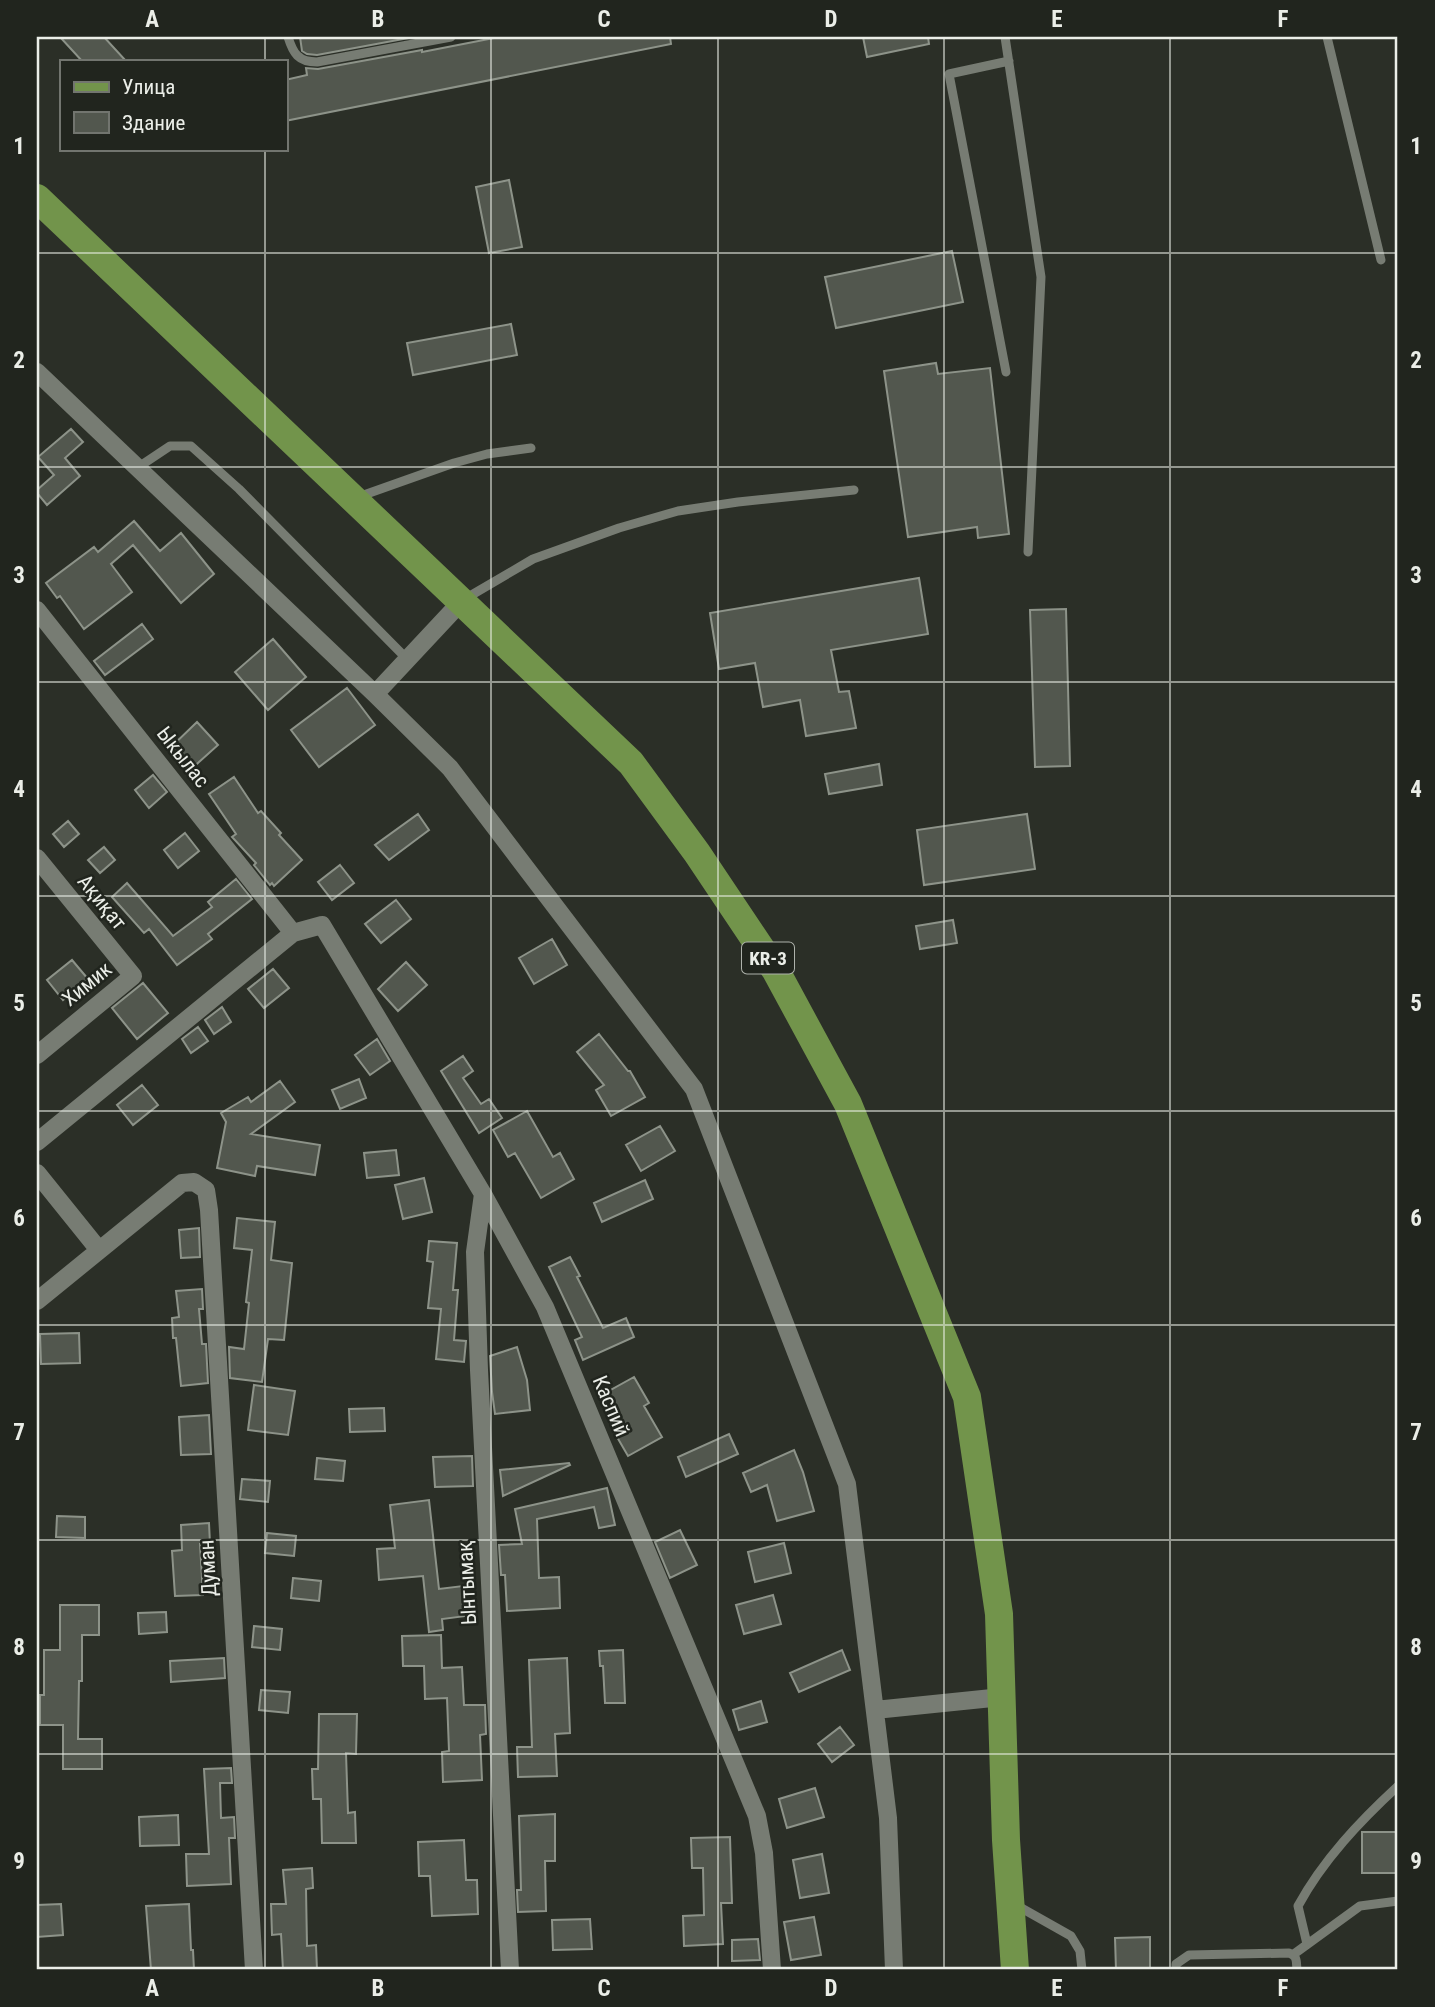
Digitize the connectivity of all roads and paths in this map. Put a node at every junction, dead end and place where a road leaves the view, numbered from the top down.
1 (288, 37) edge
2 (451, 37) edge
3 (1005, 37) edge
4 (1326, 37) edge
5 (1009, 61) junction
6 (37, 198) edge
7 (1381, 260) dead end
8 (37, 372) edge
9 (1006, 372) dead end
10 (531, 448) dead end
11 (137, 468) junction
12 (854, 490) dead end
13 (353, 499) junction
14 (1028, 552) dead end
15 (461, 601) junction
16 (37, 610) edge
17 (407, 659) junction
18 (375, 694) junction
19 (37, 858) edge
20 (293, 933) junction
21 (133, 976) joint
22 (37, 1055) edge
23 (37, 1142) edge
24 (37, 1174) edge
25 (483, 1194) junction
26 (99, 1250) junction
27 (37, 1301) edge
28 (1002, 1697) junction
29 (875, 1710) junction
30 (1398, 1786) edge
31 (1398, 1901) edge
32 (1012, 1903) junction
33 (1307, 1944) junction
34 (1294, 1954) junction
35 (254, 1970) edge
36 (510, 1970) edge
37 (772, 1970) edge
38 (894, 1970) edge
39 (1015, 1970) edge
40 (1082, 1970) edge
41 (1176, 1970) edge
42 (1297, 1970) edge

1 - 2 lane
3 - 5 lane
4 - 7 lane
5 - 9 lane
5 - 14 lane
6 - 13 main road, KR-3
8 - 11 street
10 - 13 lane
11 - 17 lane
11 - 18 street
12 - 15 lane
13 - 15 main road, KR-3
15 - 17 street
15 - 28 main road, KR-3
16 - 20 street, Ыкылас
17 - 18 street
18 - 29 street
19 - 21 street, Ақиқат
20 - 23 street
20 - 25 street, Каспий
21 - 22 street, Химик
24 - 26 street
25 - 36 street, Ынтымақ
25 - 37 street, Каспий
26 - 27 street
26 - 35 street, Думан
28 - 29 street
28 - 32 main road, KR-3
29 - 38 street
30 - 33 lane
31 - 33 lane
32 - 39 main road, KR-3
32 - 40 lane
33 - 34 lane
34 - 41 lane
34 - 42 lane

